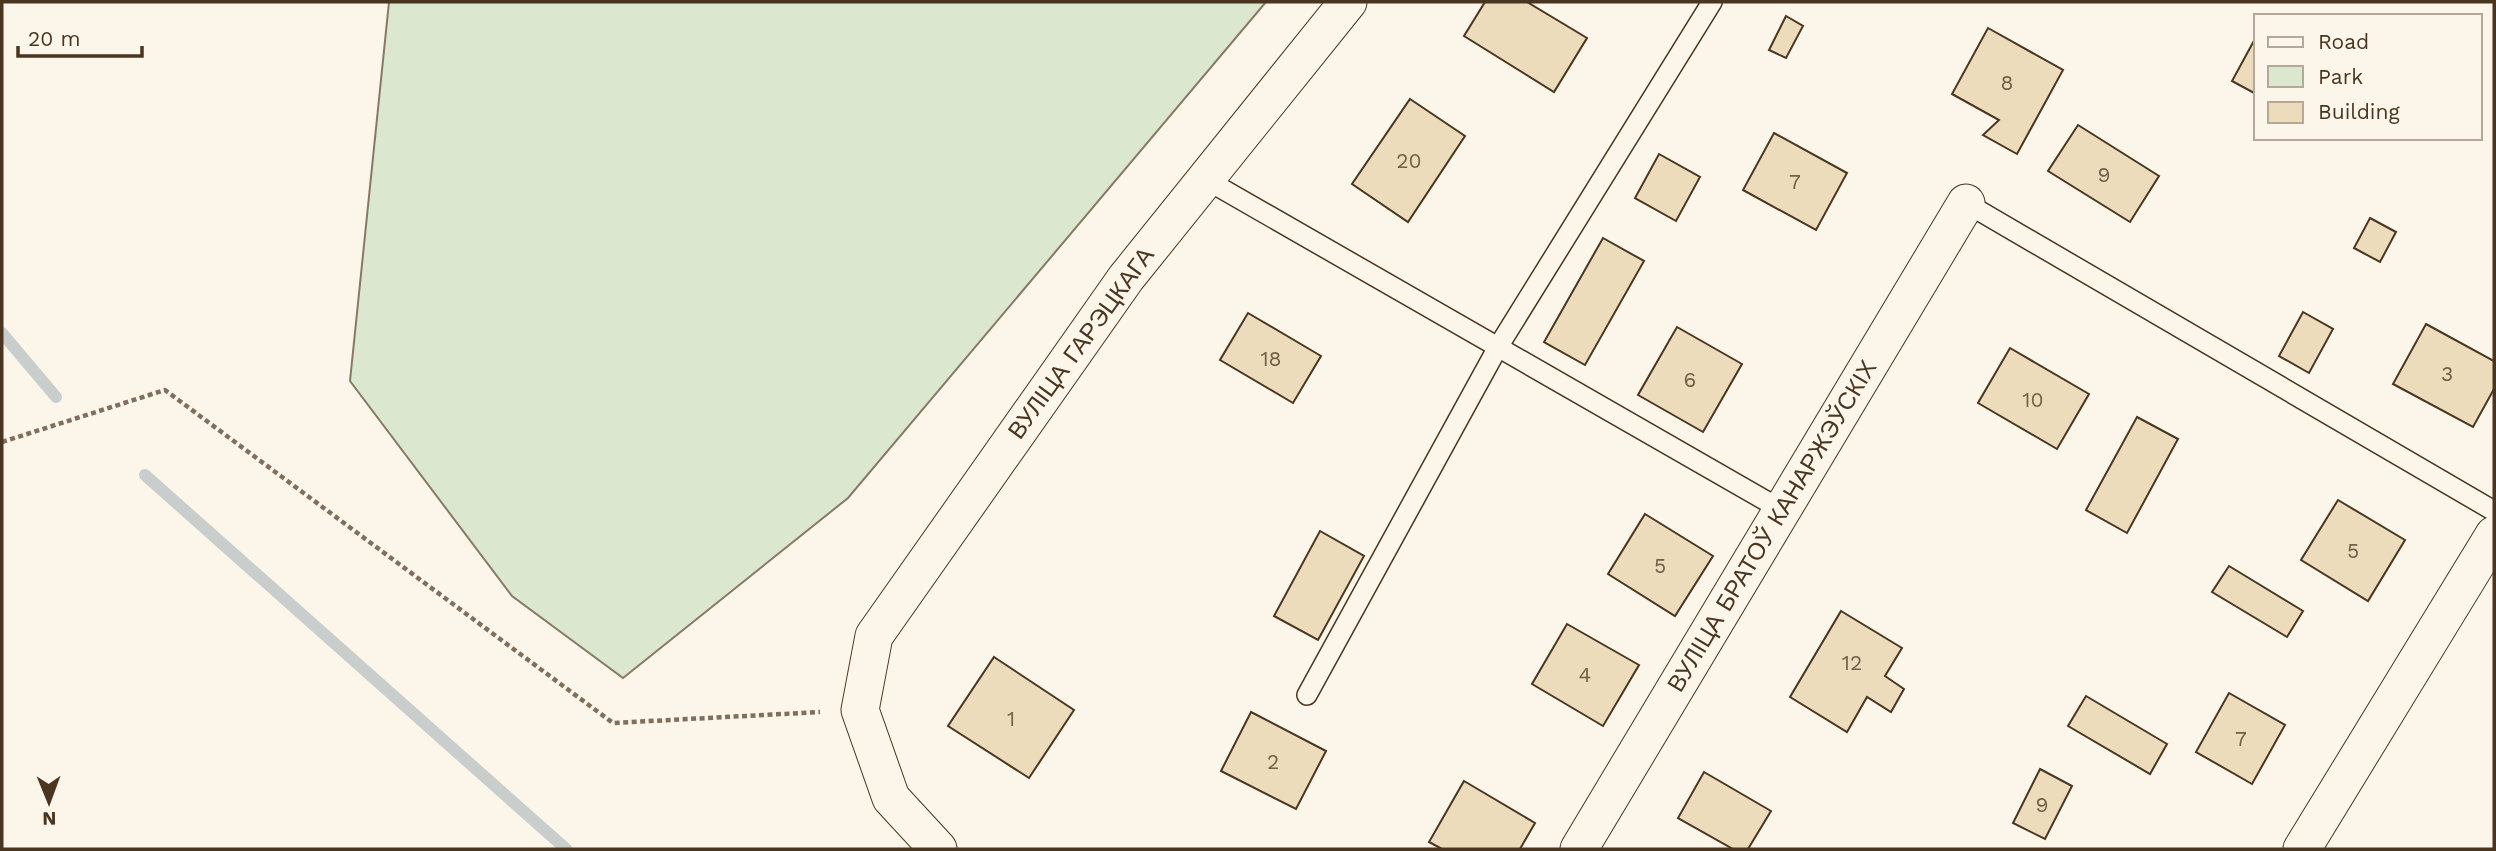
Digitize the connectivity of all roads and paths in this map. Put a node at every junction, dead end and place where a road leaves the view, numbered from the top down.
1 (1348, 2) edge
2 (1712, 2) edge
3 (1205, 179) junction
4 (1966, 203) joint
5 (1498, 346) junction
6 (2, 442) edge
7 (1782, 510) junction
8 (2494, 511) edge
9 (2494, 535) edge
10 (1307, 695) dead end
11 (860, 709) junction
12 (938, 849) edge
13 (1579, 849) edge
14 (2302, 849) edge

1 - 3 street, ВУЛІЦА ГАРЭЦКАГА
2 - 5 lane
3 - 5 lane
3 - 11 street, ВУЛІЦА ГАРЭЦКАГА
4 - 7 street, ВУЛІЦА БРАТОЎ КАНАРЖЭЎСКІХ
4 - 8 lane
5 - 7 lane
5 - 10 lane
6 - 11 path
7 - 13 street, ВУЛІЦА БРАТОЎ КАНАРЖЭЎСКІХ
9 - 14 street
11 - 12 street

